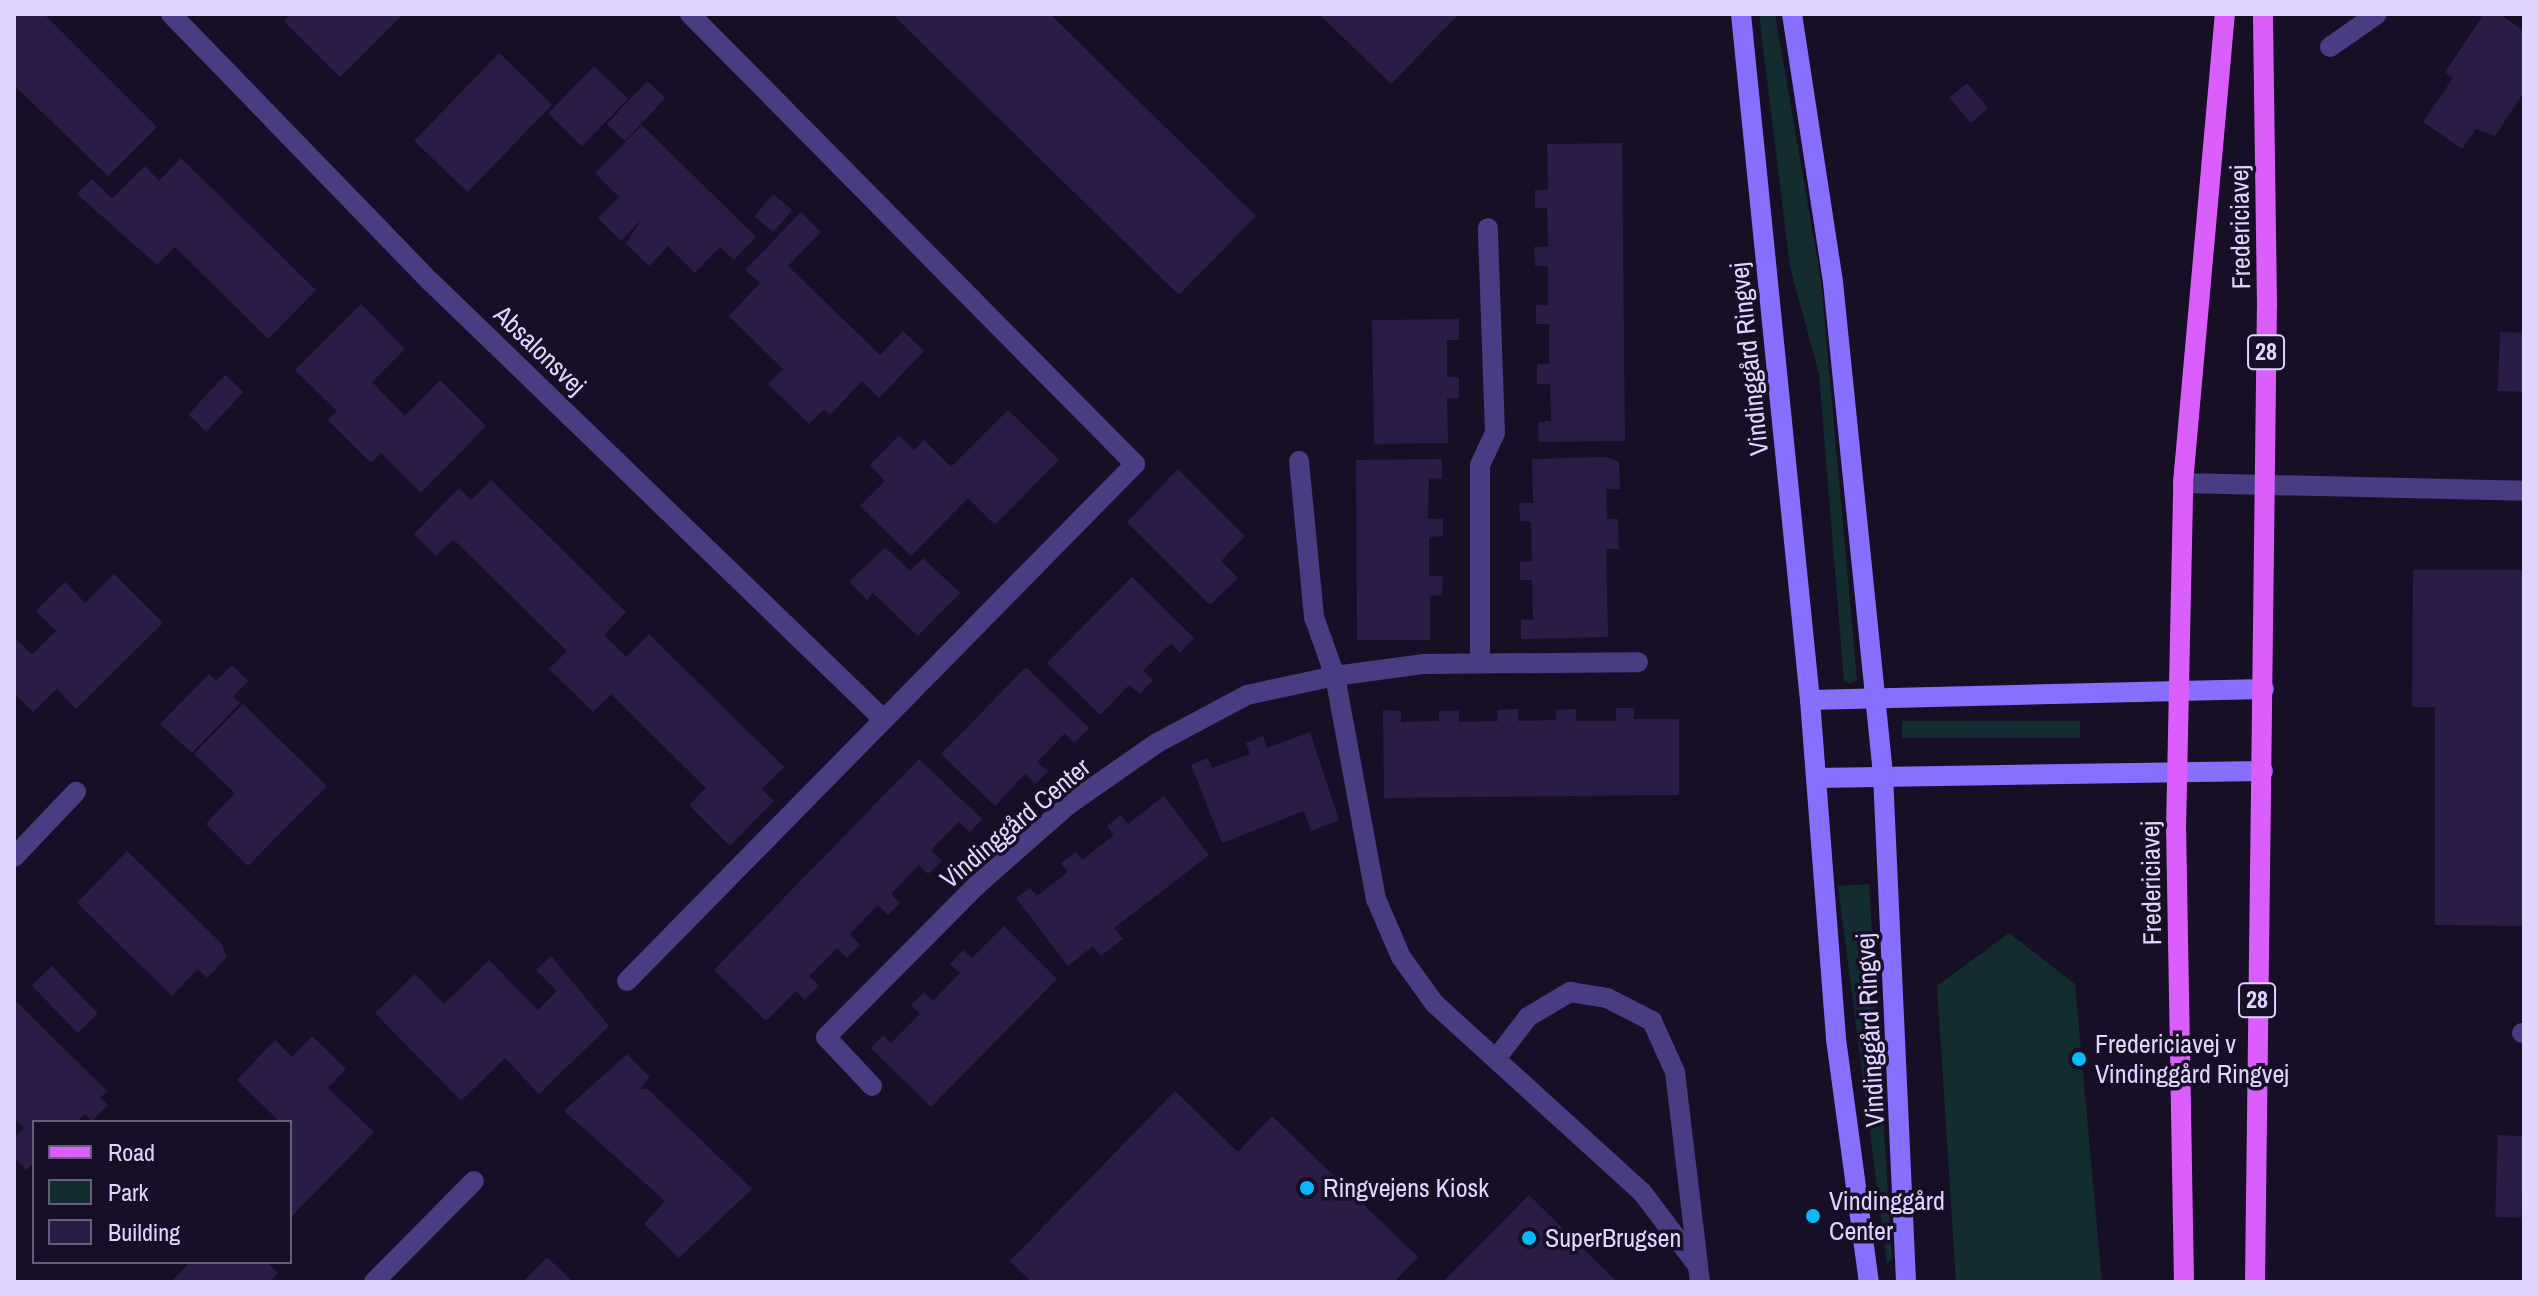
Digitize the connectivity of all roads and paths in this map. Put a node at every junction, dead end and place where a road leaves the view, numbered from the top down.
1 (171, 14) edge
2 (690, 14) edge
3 (1741, 14) edge
4 (1792, 14) edge
5 (2225, 14) edge
6 (2263, 14) edge
7 (2377, 14) edge
8 (2330, 47) dead end
9 (1488, 228) dead end
10 (1299, 461) dead end
11 (2183, 483) junction
12 (2263, 486) junction
13 (2524, 491) edge
14 (1638, 662) dead end
15 (1480, 663) junction
16 (1335, 676) junction
17 (2178, 687) junction
18 (2264, 689) junction
19 (1875, 694) junction
20 (1810, 700) junction
21 (880, 716) junction
22 (2176, 767) junction
23 (2263, 771) junction
24 (1883, 775) junction
25 (1816, 778) junction
26 (76, 792) dead end
27 (14, 857) edge
28 (627, 981) dead end
29 (1498, 1056) junction
30 (872, 1086) dead end
31 (474, 1181) dead end
32 (1699, 1274) edge
33 (374, 1282) edge
34 (1869, 1282) edge
35 (1906, 1282) edge
36 (2184, 1282) edge
37 (2255, 1282) edge

1 - 21 street, Absalonsvej
2 - 21 street
3 - 20 street, Vindinggård Ringvej
4 - 19 street, Vindinggård Ringvej
5 - 11 main road, Fredericiavej
6 - 12 main road, Fredericiavej / 28
7 - 8 street
9 - 15 street
10 - 16 street
11 - 12 street
11 - 17 main road, Fredericiavej
12 - 13 street
12 - 18 main road, Fredericiavej / 28
14 - 15 street, Vindinggård Center
15 - 16 street, Vindinggård Center
16 - 29 street
16 - 30 street, Vindinggård Center
17 - 18 street
17 - 19 street
17 - 22 main road, Fredericiavej
18 - 23 main road, Fredericiavej / 28
19 - 20 street
19 - 24 street, Vindinggård Ringvej
20 - 25 street, Vindinggård Ringvej
21 - 28 street
22 - 23 street
22 - 24 street
22 - 36 main road, Fredericiavej
23 - 37 main road, Fredericiavej / 28
24 - 25 street
24 - 35 street, Vindinggård Ringvej
25 - 34 street, Vindinggård Ringvej
26 - 27 street
29 - 32 street
29 - 32 street
31 - 33 street

